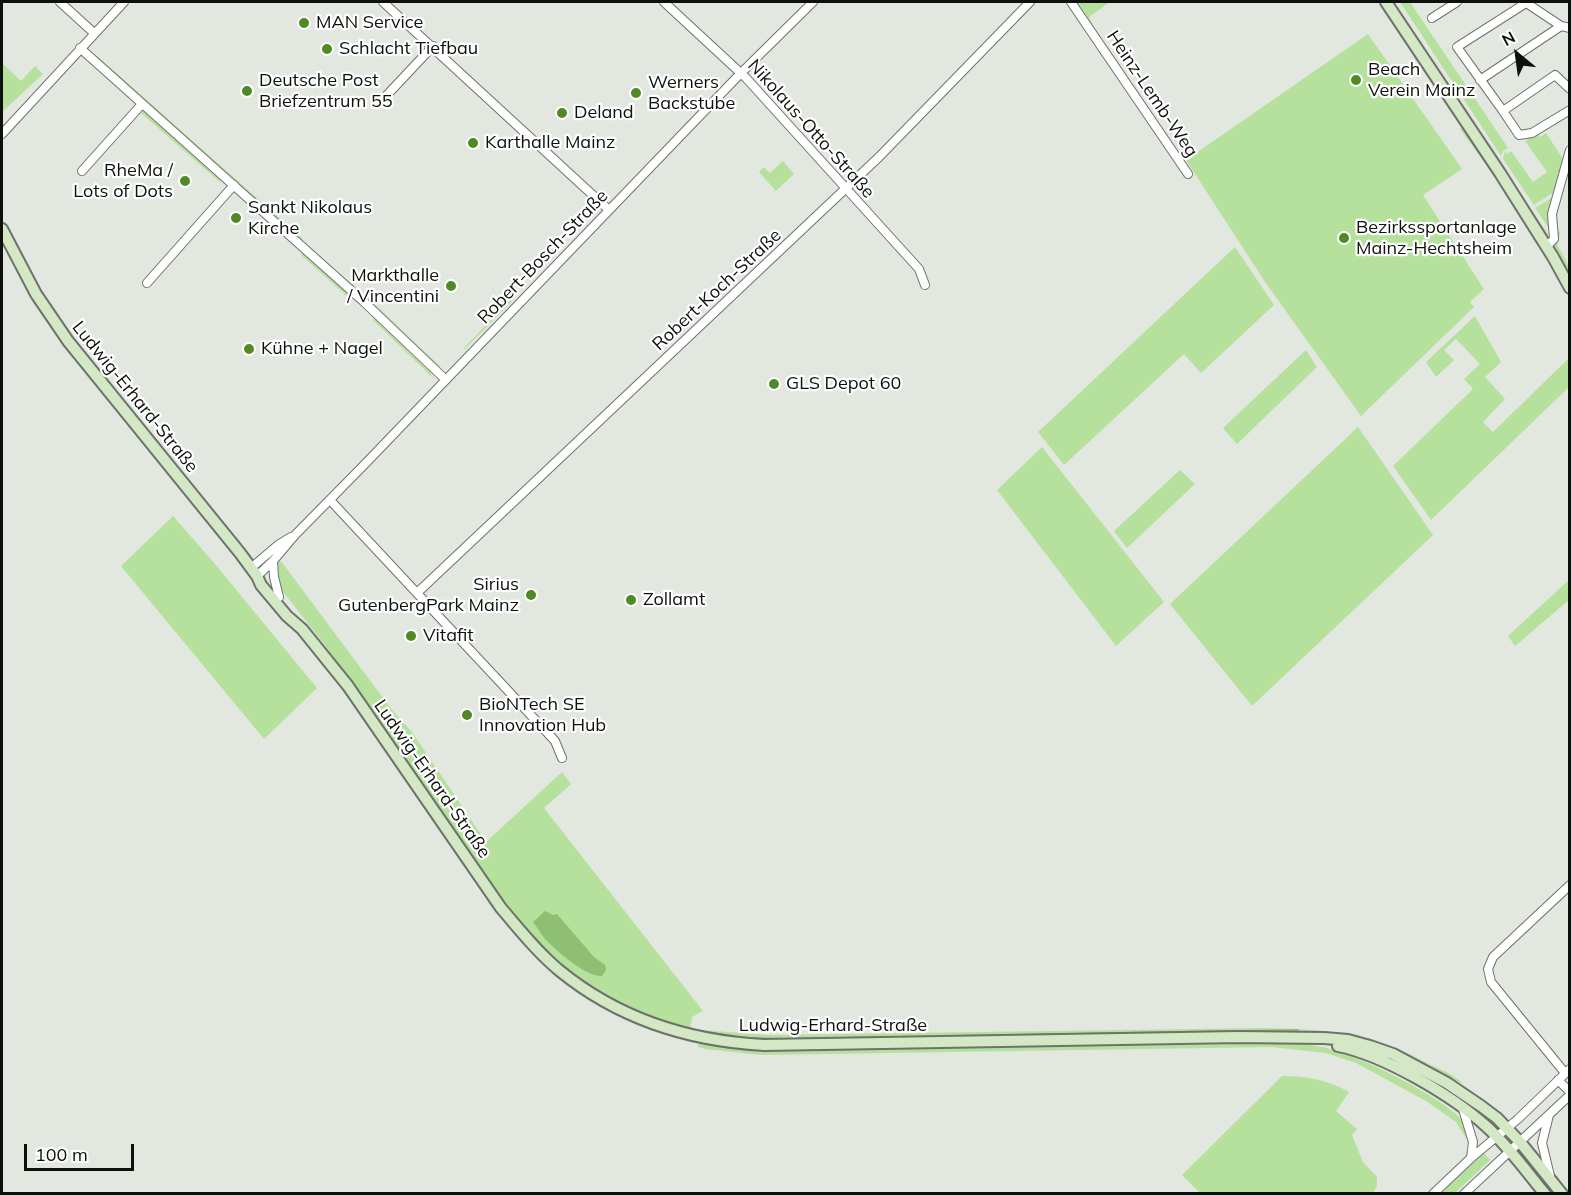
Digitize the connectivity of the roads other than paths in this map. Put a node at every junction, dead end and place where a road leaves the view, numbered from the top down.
1 (60, 2) edge
2 (124, 2) edge
3 (383, 2) edge
4 (664, 2) edge
5 (813, 2) edge
6 (1030, 2) edge
7 (1071, 2) edge
8 (1386, 2) edge
9 (1457, 2) edge
10 (1526, 2) edge
11 (1432, 18) dead end
12 (1565, 27) edge
13 (94, 33) junction
14 (433, 46) junction
15 (80, 48) junction
16 (741, 73) junction
17 (1480, 80) junction
18 (1569, 89) edge
19 (387, 95) dead end
20 (142, 104) junction
21 (1569, 110) edge
22 (1503, 111) junction
23 (20, 112) junction
24 (2, 125) edge
25 (2, 134) edge
26 (1569, 150) edge
27 (82, 171) dead end
28 (1188, 174) dead end
29 (234, 185) junction
30 (846, 189) junction
31 (609, 210) junction
32 (2, 229) edge
33 (1546, 247) junction
34 (147, 283) dead end
35 (925, 285) dead end
36 (1569, 288) edge
37 (446, 380) junction
38 (330, 500) junction
39 (295, 534) junction
40 (273, 561) junction
41 (254, 572) junction
42 (417, 593) junction
43 (279, 597) junction
44 (302, 629) junction
45 (562, 758) dead end
46 (1569, 885) edge
47 (1300, 1037) junction
48 (1567, 1071) edge
49 (1558, 1080) junction
50 (1569, 1094) edge
51 (1463, 1109) junction
52 (1550, 1114) junction
53 (1507, 1128) junction
54 (1497, 1137) junction
55 (1520, 1142) junction
56 (1510, 1151) junction
57 (1471, 1158) junction
58 (1550, 1178) junction
59 (1433, 1194) edge
60 (1464, 1194) edge
61 (1545, 1194) edge
62 (1562, 1194) edge

1 - 13 street
2 - 13 street
3 - 14 street
4 - 16 street, Nikolaus-Otto-Straße
5 - 16 street, Robert-Bosch-Straße
6 - 30 street, Robert-Koch-Straße
7 - 28 street, Heinz-Lemb-Weg
8 - 33 main road
9 - 11 street
10 - 12 street
10 - 17 street
12 - 17 street
13 - 15 street
14 - 19 street
14 - 31 street
15 - 20 street
15 - 23 street
16 - 30 street, Nikolaus-Otto-Straße
16 - 31 street, Robert-Bosch-Straße
17 - 22 street
18 - 22 street
20 - 27 street
20 - 29 street
21 - 22 street
23 - 24 street
23 - 25 street
26 - 33 street
29 - 34 street
29 - 37 street
30 - 35 street, Nikolaus-Otto-Straße
30 - 42 street, Robert-Koch-Straße
31 - 37 street, Robert-Bosch-Straße
32 - 41 main road, Ludwig-Erhard-Straße
33 - 36 main road
37 - 38 street, Robert-Bosch-Straße
38 - 39 street, Robert-Bosch-Straße
38 - 42 street
39 - 40 street, Robert-Bosch-Straße
39 - 41 street, Robert-Bosch-Straße
40 - 41 street, Robert-Bosch-Straße
40 - 43 street
41 - 43 main road, Ludwig-Erhard-Straße
41 - 44 main road, Ludwig-Erhard-Straße
42 - 45 street
43 - 44 main road, Ludwig-Erhard-Straße
44 - 47 main road, Ludwig-Erhard-Straße
46 - 48 street
47 - 51 main road, Ludwig-Erhard-Straße
47 - 53 main road, Ludwig-Erhard-Straße
48 - 49 street
49 - 50 street
49 - 53 street
50 - 52 street
51 - 54 main road, Ludwig-Erhard-Straße
51 - 57 street
52 - 55 street
52 - 58 street
53 - 54 street
53 - 55 main road, Ludwig-Erhard-Straße
54 - 56 main road, Ludwig-Erhard-Straße
54 - 57 street
55 - 56 street
55 - 58 main road, Ludwig-Erhard-Straße
56 - 60 street
56 - 61 main road, Ludwig-Erhard-Straße
57 - 59 street
58 - 62 main road, Ludwig-Erhard-Straße

